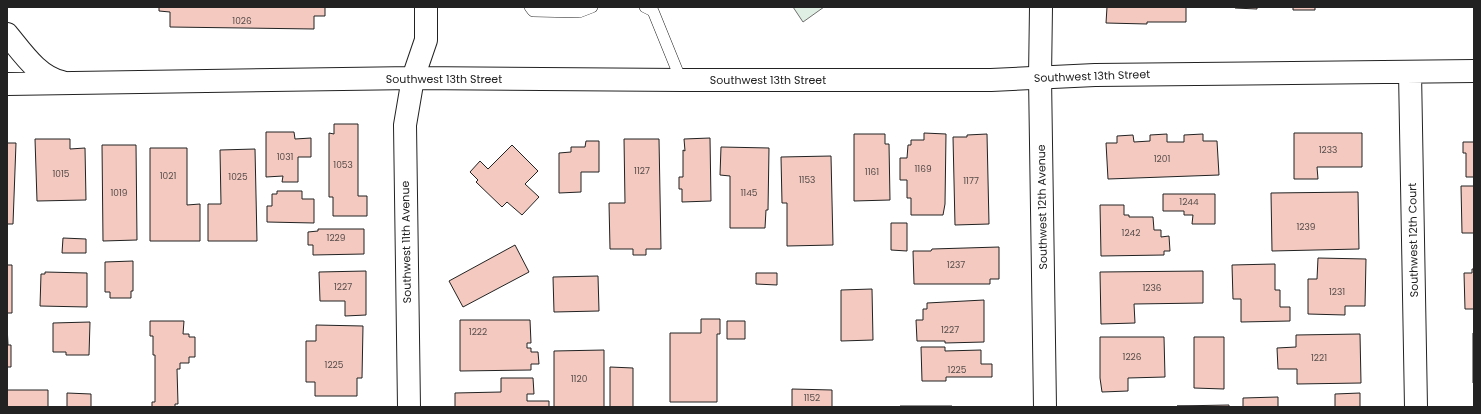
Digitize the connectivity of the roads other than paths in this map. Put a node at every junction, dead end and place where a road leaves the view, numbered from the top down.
1 (426, 7) edge
2 (530, 7) edge
3 (592, 7) edge
4 (644, 7) edge
5 (1041, 7) edge
6 (7, 34) edge
7 (1474, 71) edge
8 (1410, 72) junction
9 (1040, 77) junction
10 (413, 78) junction
11 (681, 80) junction
12 (63, 82) junction
13 (7, 84) edge
14 (408, 407) edge
15 (1045, 407) edge
16 (1416, 407) edge

1 - 10 street, Southwest 11th Avenue
2 - 3 lane
4 - 11 lane
5 - 9 street, Southwest 12th Avenue
6 - 12 street, Southwest 13th Street
7 - 8 street, Southwest 13th Street
8 - 9 street, Southwest 13th Street
8 - 16 street, Southwest 12th Court
9 - 11 street, Southwest 13th Street
9 - 15 street, Southwest 12th Avenue
10 - 11 street, Southwest 13th Street
10 - 12 street, Southwest 13th Street
10 - 14 street, Southwest 11th Avenue
12 - 13 street, Southwest 13th Street

